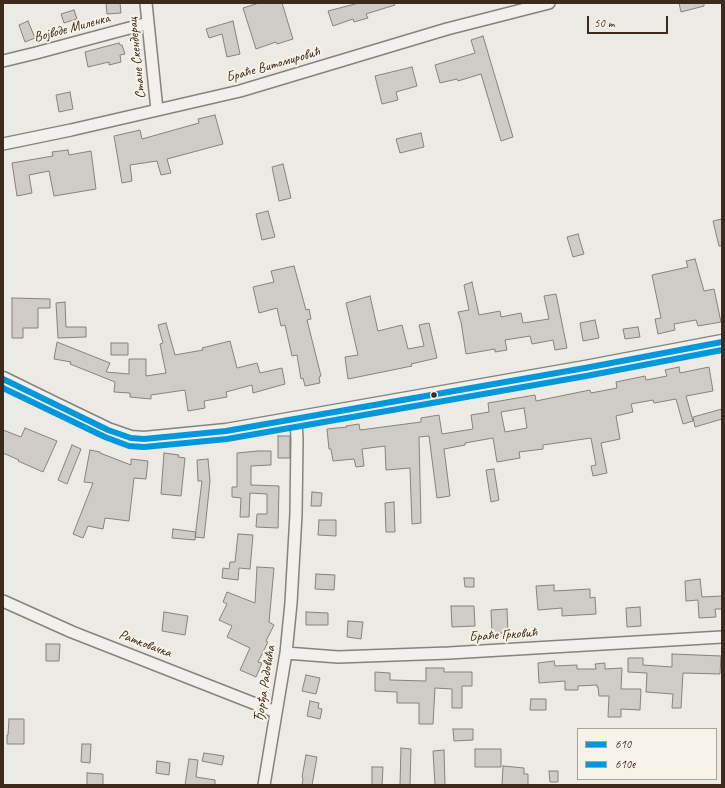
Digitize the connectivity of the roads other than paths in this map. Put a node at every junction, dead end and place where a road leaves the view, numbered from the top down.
1 (146, 3) edge
2 (549, 3) edge
3 (148, 23) junction
4 (3, 61) edge
5 (157, 110) junction
6 (3, 144) edge
7 (722, 342) edge
8 (3, 379) edge
9 (296, 419) junction
10 (3, 601) edge
11 (722, 637) edge
12 (286, 653) junction
13 (276, 712) junction
14 (264, 785) edge

1 - 3 street, Стане Скендерац
2 - 5 street, Браће Витомировић
3 - 4 street, Војводе Миленка
3 - 5 street, Стане Скендерац
5 - 6 street, Браће Витомировић
7 - 9 street
8 - 9 street
9 - 12 street, Ђорђа Радовића
10 - 13 street, Ратковачка
11 - 12 street, Браће Грковић
12 - 13 street, Ђорђа Радовића
13 - 14 street, Ђорђа Радовића

